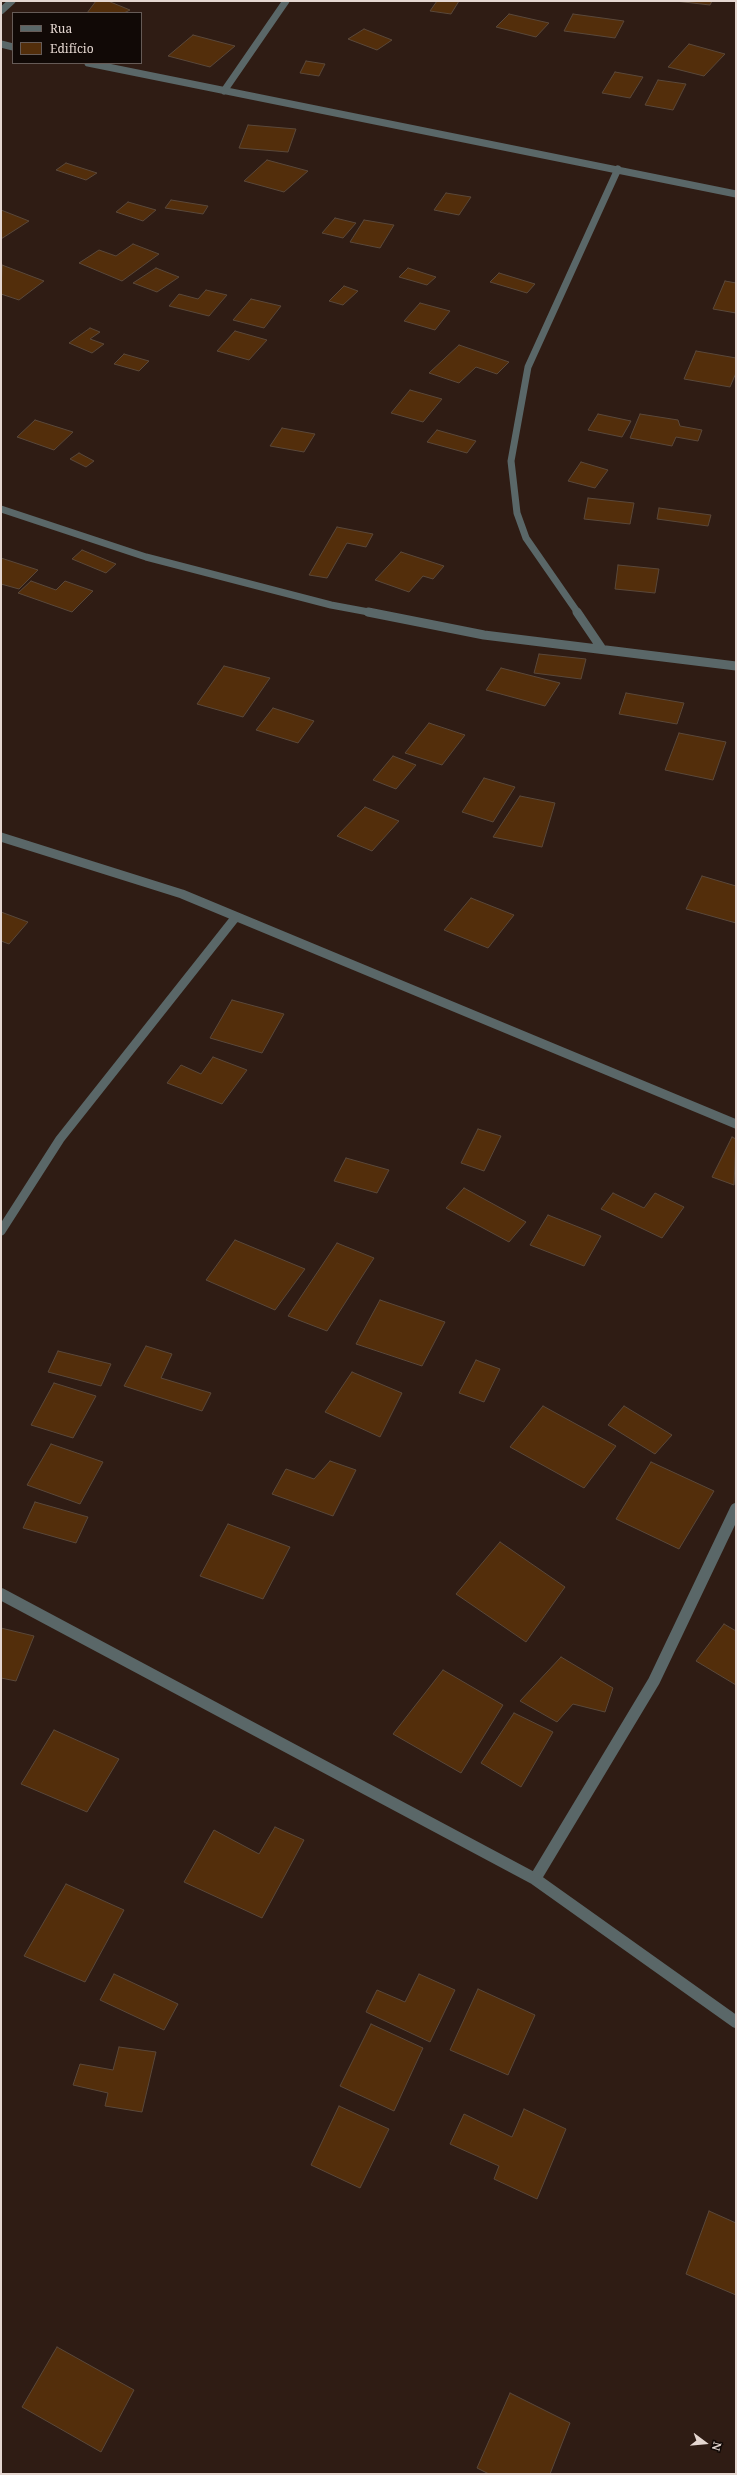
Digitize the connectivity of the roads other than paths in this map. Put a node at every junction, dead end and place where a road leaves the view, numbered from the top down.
1 (12, 1) edge
2 (286, 1) edge
3 (1, 11) edge
4 (1, 44) edge
5 (12, 47) edge
6 (93, 64) edge
7 (224, 91) junction
8 (618, 169) junction
9 (736, 194) edge
10 (1, 509) edge
11 (602, 649) junction
12 (736, 666) edge
13 (1, 837) edge
14 (235, 918) junction
15 (736, 1124) edge
16 (1, 1231) edge
17 (736, 1508) edge
18 (1, 1594) edge
19 (535, 1879) junction
20 (736, 2022) edge

1 - 3 street
2 - 7 street
4 - 5 street
6 - 7 street
7 - 8 street
8 - 9 street
8 - 11 street
10 - 11 street
11 - 12 street
13 - 14 street
14 - 15 street
14 - 16 street
17 - 19 street
18 - 19 street
19 - 20 street

